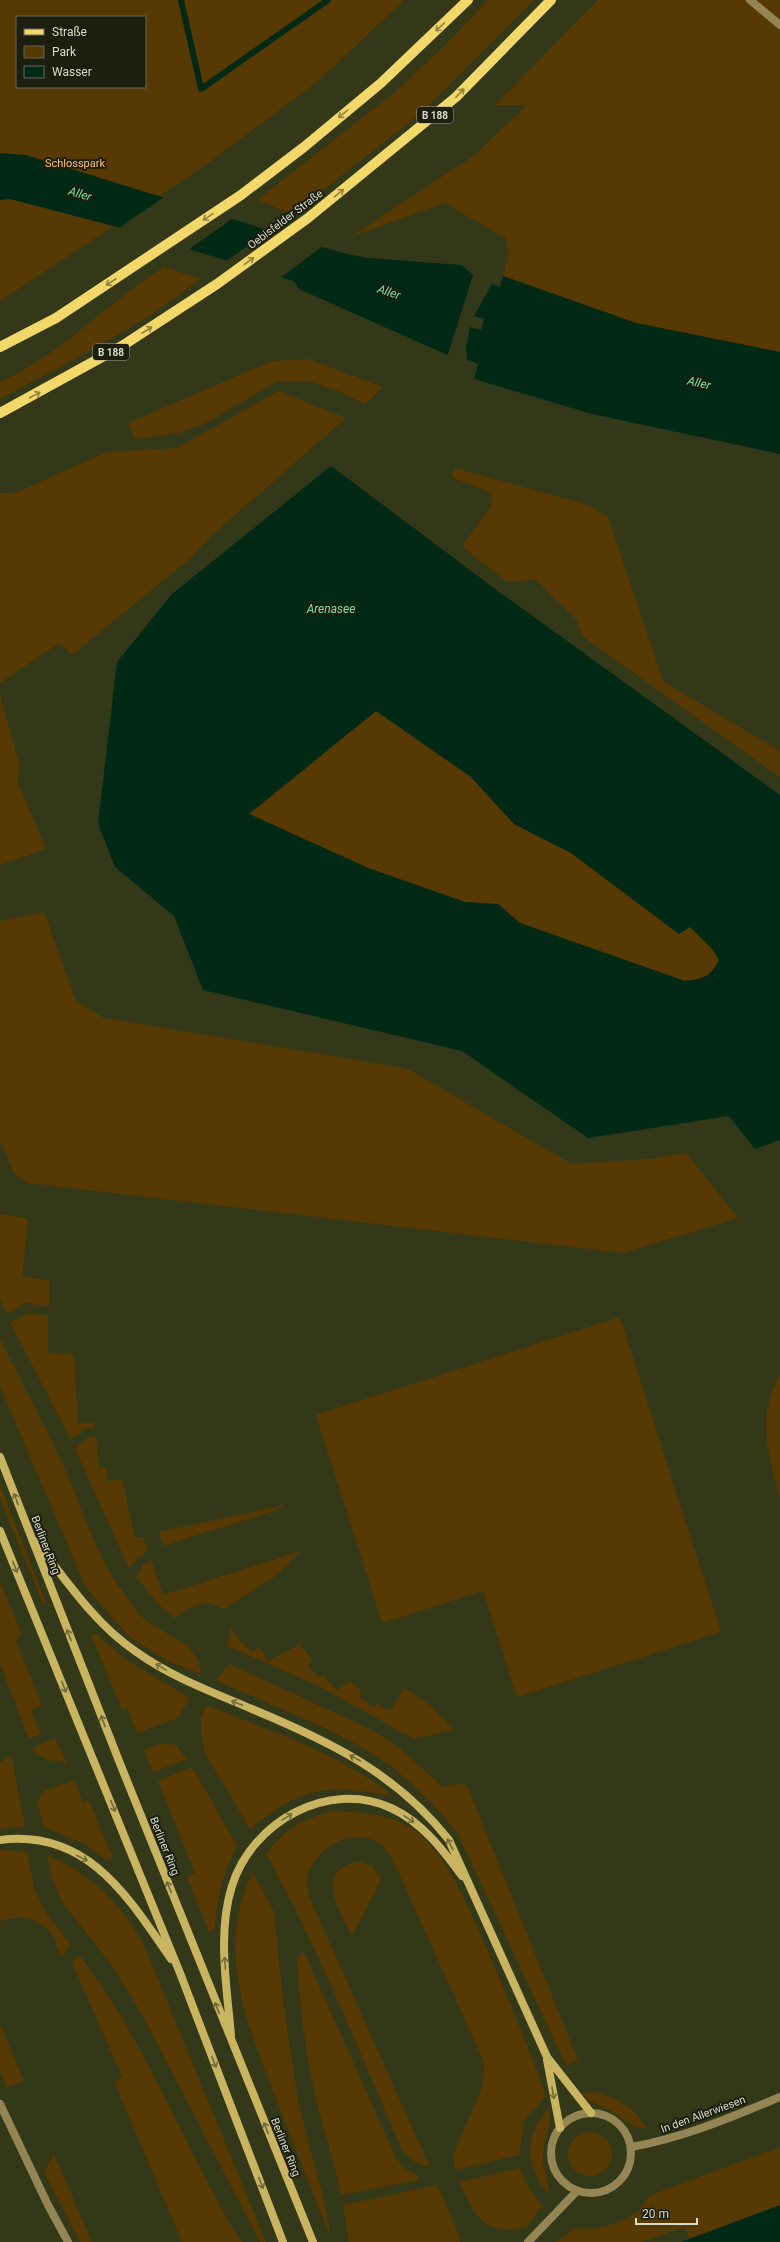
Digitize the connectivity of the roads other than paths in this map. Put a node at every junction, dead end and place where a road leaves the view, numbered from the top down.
1 (468, 0) edge
2 (551, 0) edge
3 (750, 0) edge
4 (780, 25) edge
5 (0, 348) edge
6 (0, 413) edge
7 (0, 1457) edge
8 (0, 1531) edge
9 (30, 1535) junction
10 (0, 1840) edge
11 (473, 1892) junction
12 (180, 1973) junction
13 (232, 2044) junction
14 (547, 2057) junction
15 (780, 2096) edge
16 (0, 2104) edge
17 (591, 2113) junction
18 (560, 2128) junction
19 (631, 2147) junction
20 (577, 2190) junction
21 (68, 2242) edge
22 (283, 2242) edge
23 (313, 2242) edge
24 (528, 2242) edge

1 -> 5 main road
6 -> 2 main road, Oebisfelder Straße / B 188
3 - 4 street
9 -> 7 main road, Berliner Ring
8 -> 12 main road
11 -> 9 main road
13 -> 9 main road, Berliner Ring
10 -> 12 main road
13 -> 11 main road
11 - 14 main road
12 -> 22 main road
23 -> 13 main road, Berliner Ring
14 - 17 main road
14 -> 18 main road
15 - 19 street, In den Allerwiesen
16 - 21 street
17 - 18 street
17 - 19 street
18 - 20 street
19 - 20 street
20 - 24 street

